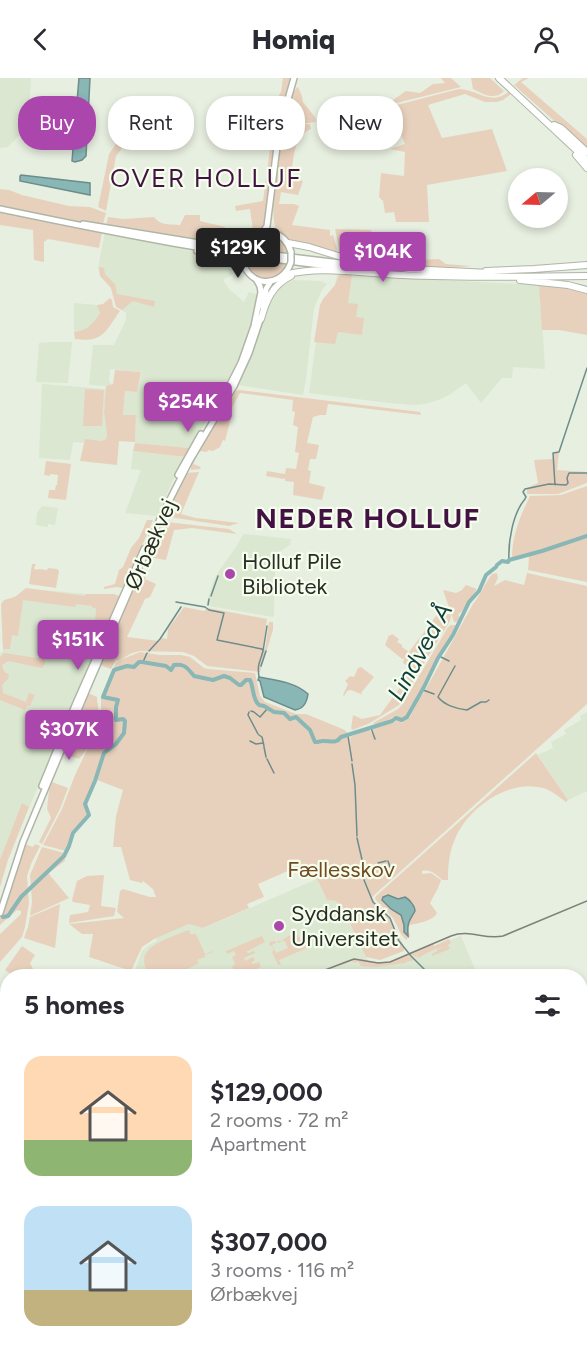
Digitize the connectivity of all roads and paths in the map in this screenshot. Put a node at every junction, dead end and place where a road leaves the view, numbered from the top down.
1 (295, 78) edge
2 (499, 78) edge
3 (504, 78) edge
4 (532, 108) junction
5 (587, 156) edge
6 (587, 166) edge
7 (271, 198) junction
8 (0, 209) edge
9 (63, 222) junction
10 (263, 232) junction
11 (277, 234) junction
12 (162, 237) junction
13 (250, 239) junction
14 (152, 240) junction
15 (288, 243) junction
16 (243, 263) junction
17 (410, 269) junction
18 (315, 271) junction
19 (465, 272) junction
20 (587, 273) edge
21 (284, 275) junction
22 (427, 275) junction
23 (480, 277) junction
24 (256, 279) junction
25 (512, 280) junction
26 (271, 281) junction
27 (587, 290) edge
28 (261, 319) junction
29 (233, 384) junction
30 (76, 703) junction
31 (60, 751) junction
32 (0, 903) edge
33 (0, 913) edge

1 - 7 main road
2 - 4 highway
3 - 5 highway
4 - 5 highway
4 - 6 highway
7 - 10 main road
7 - 11 main road
8 - 9 main road
9 - 12 main road
9 - 14 main road
10 - 11 main road
10 - 13 main road
11 - 15 main road
12 - 13 main road
12 - 17 main road
13 - 16 main road, bridge
14 - 16 main road
14 - 22 main road
15 - 17 highway
15 - 21 main road, bridge
16 - 24 main road
17 - 19 highway
18 - 21 highway
18 - 22 highway
18 - 28 highway
19 - 20 highway
19 - 20 highway
20 - 23 highway
20 - 25 highway
21 - 26 main road
22 - 23 highway
23 - 25 highway
24 - 26 main road
24 - 29 main road
25 - 27 highway
26 - 28 main road, Ørbækvej
28 - 29 main road, Ørbækvej
29 - 30 main road, Ørbækvej
29 - 31 main road, Ørbækvej
30 - 31 main road
30 - 32 main road, Ørbækvej
31 - 33 main road, Ørbækvej

